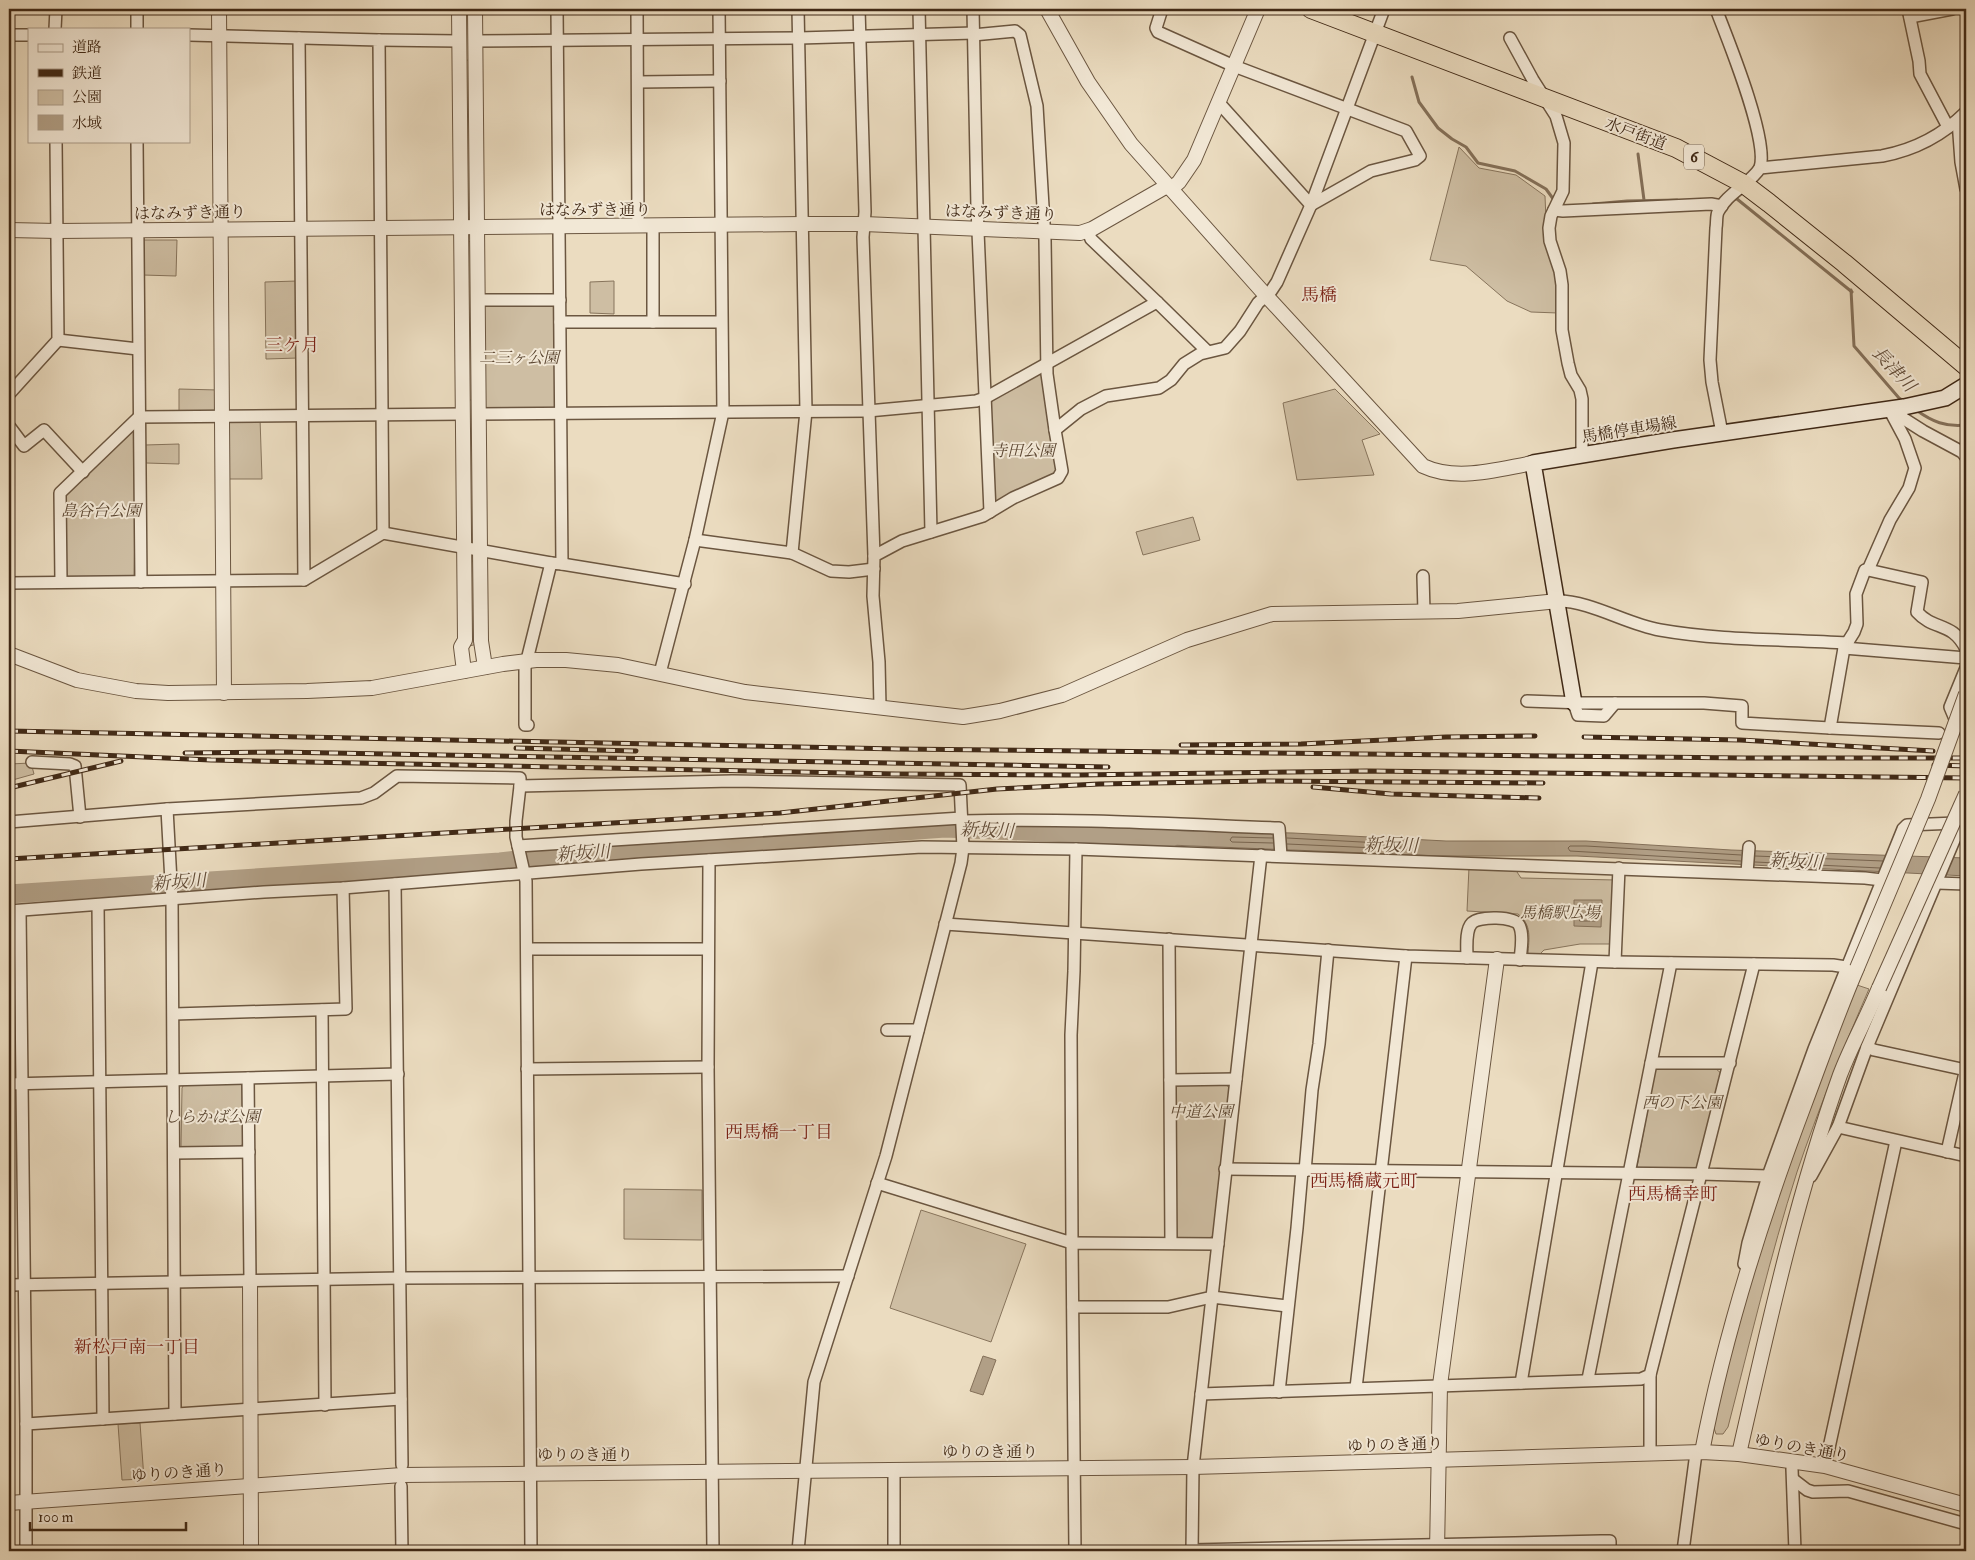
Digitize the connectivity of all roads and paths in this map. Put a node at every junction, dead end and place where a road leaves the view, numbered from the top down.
1 (56, 9) edge
2 (137, 9) edge
3 (219, 9) edge
4 (459, 9) edge
5 (475, 9) edge
6 (557, 9) edge
7 (637, 9) edge
8 (719, 9) edge
9 (798, 9) edge
10 (860, 9) edge
11 (919, 9) edge
12 (973, 9) edge
13 (1047, 9) edge
14 (1162, 9) edge
15 (1258, 9) edge
16 (1311, 9) edge
17 (1384, 9) edge
18 (1716, 9) edge
19 (1952, 9) edge
20 (1909, 13) edge
21 (56, 28) edge
22 (137, 28) edge
23 (1374, 33) junction
24 (974, 34) junction
25 (9, 35) edge
26 (28, 35) edge
27 (190, 35) edge
28 (219, 35) junction
29 (860, 36) junction
30 (920, 36) junction
31 (299, 38) junction
32 (799, 38) junction
33 (1510, 38) dead end
34 (719, 39) junction
35 (379, 40) junction
36 (637, 40) junction
37 (459, 41) junction
38 (475, 41) junction
39 (557, 41) junction
40 (1234, 66) junction
41 (720, 81) junction
42 (638, 82) junction
43 (1543, 97) junction
44 (1219, 103) junction
45 (1346, 109) junction
46 (1957, 120) edge
47 (56, 142) edge
48 (137, 142) edge
49 (1760, 168) junction
50 (1965, 182) edge
51 (1168, 187) junction
52 (1731, 197) junction
53 (1312, 205) junction
54 (1557, 205) junction
55 (803, 224) junction
56 (864, 224) junction
57 (720, 225) junction
58 (461, 226) junction
59 (477, 226) junction
60 (645, 226) junction
61 (559, 227) junction
62 (924, 227) junction
63 (301, 228) junction
64 (978, 228) junction
65 (380, 229) junction
66 (9, 230) edge
67 (221, 230) junction
68 (138, 231) junction
69 (1088, 231) junction
70 (57, 232) junction
71 (1044, 232) junction
72 (1266, 295) junction
73 (477, 300) junction
74 (560, 300) junction
75 (1157, 302) junction
76 (560, 322) junction
77 (653, 322) junction
78 (721, 322) junction
79 (58, 340) junction
80 (138, 349) junction
81 (1207, 351) junction
82 (1048, 363) junction
83 (1966, 366) edge
84 (1966, 385) edge
85 (9, 394) edge
86 (985, 398) junction
87 (928, 406) junction
88 (1896, 408) junction
89 (806, 411) junction
90 (868, 411) junction
91 (723, 412) junction
92 (560, 413) junction
93 (303, 414) junction
94 (381, 414) junction
95 (463, 414) junction
96 (478, 414) junction
97 (222, 415) junction
98 (139, 417) junction
99 (9, 426) edge
100 (1055, 430) junction
101 (1722, 433) junction
102 (1582, 454) junction
103 (1966, 457) edge
104 (1533, 463) junction
105 (82, 472) junction
106 (990, 512) junction
107 (931, 532) junction
108 (383, 533) junction
109 (695, 540) junction
110 (464, 547) junction
111 (480, 550) junction
112 (792, 553) junction
113 (874, 556) junction
114 (557, 563) junction
115 (874, 569) junction
116 (1865, 570) dead end
117 (1423, 576) dead end
118 (304, 580) junction
119 (223, 581) junction
120 (61, 582) junction
121 (141, 582) junction
122 (9, 583) edge
123 (684, 584) junction
124 (1558, 601) junction
125 (1424, 612) junction
126 (1846, 646) junction
127 (1966, 649) edge
128 (9, 654) edge
129 (1966, 658) edge
130 (527, 661) junction
131 (485, 667) junction
132 (1966, 668) edge
133 (464, 671) junction
134 (660, 673) junction
135 (224, 693) junction
136 (1966, 694) edge
137 (1527, 702) dead end
138 (1574, 703) junction
139 (880, 707) junction
140 (528, 725) dead end
141 (1830, 728) junction
142 (1966, 731) edge
143 (1939, 733) dead end
144 (32, 762) dead end
145 (520, 786) junction
146 (1966, 794) edge
147 (167, 809) junction
148 (80, 816) junction
149 (962, 820) junction
150 (9, 822) edge
151 (963, 845) junction
152 (518, 846) junction
153 (1749, 847) dead end
154 (1076, 849) junction
155 (1261, 855) junction
156 (1281, 856) junction
157 (708, 860) junction
158 (1619, 868) junction
159 (524, 873) junction
160 (1747, 873) junction
161 (1882, 880) junction
162 (1937, 883) junction
163 (395, 884) junction
164 (1966, 884) edge
165 (343, 888) junction
166 (172, 900) junction
167 (98, 905) junction
168 (14, 911) edge
169 (945, 924) junction
170 (1075, 934) junction
171 (1168, 939) junction
172 (1252, 945) junction
173 (526, 949) junction
174 (708, 949) junction
175 (1328, 950) junction
176 (1406, 956) junction
177 (1467, 958) junction
178 (1497, 959) junction
179 (1520, 960) junction
180 (1592, 962) junction
181 (1615, 962) junction
182 (1672, 964) junction
183 (1754, 964) junction
184 (1851, 968) junction
185 (322, 1010) junction
186 (174, 1014) junction
187 (887, 1030) dead end
188 (918, 1030) junction
189 (1867, 1047) junction
190 (1651, 1063) junction
191 (1730, 1063) junction
192 (708, 1067) junction
193 (527, 1068) junction
194 (1966, 1069) edge
195 (398, 1074) junction
196 (322, 1076) junction
197 (248, 1078) junction
198 (1236, 1078) junction
199 (174, 1080) junction
200 (1170, 1080) junction
201 (99, 1082) junction
202 (22, 1083) junction
203 (9, 1084) edge
204 (1838, 1127) junction
205 (1896, 1141) junction
206 (249, 1152) junction
207 (1948, 1152) junction
208 (174, 1153) junction
209 (1966, 1156) edge
210 (1225, 1169) junction
211 (1304, 1171) junction
212 (1381, 1171) junction
213 (1469, 1172) junction
214 (1556, 1173) junction
215 (1629, 1173) junction
216 (1701, 1174) junction
217 (1768, 1176) junction
218 (878, 1183) junction
219 (1804, 1190) junction
220 (1072, 1243) junction
221 (1171, 1243) junction
222 (1218, 1244) junction
223 (848, 1276) junction
224 (400, 1278) junction
225 (710, 1278) junction
226 (530, 1279) junction
227 (250, 1280) junction
228 (324, 1280) junction
229 (175, 1283) junction
230 (102, 1284) junction
231 (9, 1285) edge
232 (24, 1285) junction
233 (1212, 1297) junction
234 (1287, 1306) junction
235 (1073, 1307) junction
236 (1735, 1307) junction
237 (1650, 1375) junction
238 (1588, 1379) junction
239 (1521, 1383) junction
240 (1440, 1385) junction
241 (1356, 1388) junction
242 (1279, 1392) junction
243 (1201, 1394) junction
244 (401, 1399) junction
245 (325, 1405) junction
246 (250, 1410) junction
247 (175, 1414) junction
248 (103, 1419) junction
249 (26, 1424) junction
250 (1699, 1453) junction
251 (1650, 1454) junction
252 (1740, 1454) junction
253 (1439, 1460) junction
254 (1793, 1461) junction
255 (402, 1465) dead end
256 (1825, 1466) junction
257 (1193, 1467) junction
258 (1073, 1468) junction
259 (894, 1469) junction
260 (805, 1470) junction
261 (530, 1472) junction
262 (712, 1472) junction
263 (1794, 1480) junction
264 (250, 1484) junction
265 (401, 1486) dead end
266 (26, 1501) junction
267 (9, 1503) edge
268 (1966, 1505) edge
269 (1966, 1524) edge
270 (1438, 1547) edge
271 (26, 1551) edge
272 (251, 1551) edge
273 (402, 1551) edge
274 (531, 1551) edge
275 (713, 1551) edge
276 (798, 1551) edge
277 (894, 1551) edge
278 (1075, 1551) edge
279 (1192, 1551) edge
280 (1610, 1551) edge
281 (1683, 1551) edge
282 (1795, 1551) edge

1 - 21 street
2 - 22 street
3 - 28 street
4 - 37 street
5 - 38 street
6 - 39 street
7 - 36 street
8 - 34 street
9 - 32 street
10 - 29 street
11 - 30 street
12 - 24 street
13 - 51 street
14 - 40 street
15 - 40 street, はなみずき通り
16 - 23 highway, 水戸街道 / 6
17 - 23 street
18 - 49 street
19 - 20 street
20 - 46 street
23 - 43 highway, 水戸街道 / 6
23 - 45 street
24 - 30 street
24 - 64 street
24 - 71 street
25 - 26 street
27 - 28 street
28 - 31 street
28 - 67 street
29 - 30 street
29 - 32 street
29 - 56 street
30 - 62 street
31 - 35 street
31 - 63 street
32 - 34 street
32 - 55 street
33 - 43 street
34 - 36 street
34 - 41 street
35 - 37 street
35 - 65 street
36 - 39 street
36 - 42 street
37 - 38 street
37 - 38 street
37 - 58 street
38 - 39 street
38 - 59 street
39 - 61 street
40 - 44 street, はなみずき通り
40 - 45 street
41 - 42 street
41 - 57 street
42 - 60 street
43 - 52 highway, 水戸街道 / 6
43 - 54 street
44 - 51 street, はなみずき通り
44 - 53 street
45 - 53 street
45 - 53 street
46 - 49 street
46 - 50 street
47 - 70 street
48 - 68 street
49 - 52 street
51 - 69 street, はなみずき通り
51 - 72 street
52 - 54 street
52 - 83 highway, 水戸街道 / 6
52 - 101 street
53 - 72 street
54 - 102 street
55 - 56 street, はなみずき通り
55 - 57 street, はなみずき通り
55 - 89 street
56 - 62 street, はなみずき通り
56 - 90 street
57 - 60 street, はなみずき通り
57 - 78 street
58 - 59 street, はなみずき通り
58 - 65 street, はなみずき通り
58 - 95 street
59 - 61 street, はなみずき通り
59 - 73 street
60 - 61 street, はなみずき通り
60 - 77 street
61 - 74 street
62 - 64 street, はなみずき通り
62 - 87 street
63 - 65 street, はなみずき通り
63 - 67 street, はなみずき通り
63 - 93 street
64 - 71 street, はなみずき通り
64 - 86 street
65 - 94 street
66 - 70 street, はなみずき通り
67 - 68 street, はなみずき通り
67 - 97 street
68 - 70 street, はなみずき通り
68 - 80 street
69 - 71 street, はなみずき通り
69 - 75 street
70 - 79 street
71 - 82 street
72 - 81 street
72 - 104 street
73 - 74 street
73 - 96 street
74 - 76 street
75 - 81 street
75 - 82 street
76 - 77 street
76 - 92 street
77 - 78 street
78 - 91 street
79 - 80 street
79 - 85 street
80 - 98 street
81 - 100 street
82 - 86 street
82 - 100 street
84 - 88 main road, 馬橋停車場線
86 - 87 street
86 - 106 street
87 - 90 street
87 - 107 street
88 - 101 main road, 馬橋停車場線
88 - 103 street
88 - 127 street
89 - 90 street
89 - 91 street
89 - 112 street
90 - 113 street
91 - 92 street
91 - 109 street
92 - 96 street
92 - 114 street
93 - 94 street
93 - 97 street
93 - 118 street
94 - 95 street
94 - 108 street
95 - 110 street
96 - 111 street
97 - 98 street
97 - 119 street
98 - 105 street
98 - 121 street
99 - 105 street
100 - 106 street
101 - 102 main road, 馬橋停車場線
102 - 104 main road, 馬橋停車場線
104 - 124 main road
105 - 120 street
106 - 107 street
107 - 113 street
108 - 110 street
108 - 118 street
109 - 112 street
109 - 123 street
110 - 111 street
110 - 133 street
111 - 114 street
111 - 131 street
112 - 115 street
113 - 115 street
114 - 123 street
114 - 130 street
115 - 139 street
116 - 126 street
117 - 125 street
118 - 119 street
119 - 121 street
119 - 135 street
120 - 121 street
120 - 122 street
123 - 134 street
124 - 125 street
124 - 126 street
124 - 138 main road
125 - 139 street
126 - 129 street
126 - 141 street
128 - 135 street
130 - 131 street
130 - 134 street
130 - 140 street
131 - 133 street
132 - 142 street
133 - 135 street
134 - 139 street
136 - 184 street, bridge
137 - 138 street
138 - 141 street
141 - 143 street
144 - 148 street
145 - 147 street
145 - 149 street
145 - 152 street
146 - 219 street, bridge
147 - 148 street
147 - 166 street
148 - 150 street
149 - 151 street
149 - 152 street
149 - 156 street
151 - 154 street
151 - 157 street
151 - 169 street
152 - 159 street
153 - 160 street
154 - 155 street
154 - 170 street
155 - 156 street
155 - 172 street
156 - 158 street
157 - 159 street
157 - 174 street
158 - 160 street
158 - 181 street
159 - 163 street
159 - 173 street
160 - 161 street
161 - 162 street
161 - 184 street
162 - 164 street
162 - 189 street
163 - 165 street
163 - 195 street
165 - 166 street
165 - 185 street
166 - 167 street
166 - 186 street
167 - 168 street
167 - 201 street
168 - 202 street
169 - 170 street
169 - 188 street
170 - 171 street
170 - 220 street
171 - 172 street
171 - 200 street
172 - 175 street
172 - 198 street
173 - 174 street
173 - 193 street
174 - 192 street
175 - 176 street
175 - 211 street
176 - 177 street
176 - 212 street
177 - 178 street
177 - 179 street
178 - 179 street
178 - 213 street
179 - 180 street
180 - 181 street
180 - 214 street
181 - 182 street
182 - 183 street
182 - 190 street
183 - 184 street
183 - 191 street
184 - 217 street
184 - 236 street
185 - 186 street
185 - 196 street
186 - 199 street
187 - 188 street
188 - 218 street
189 - 194 street
189 - 204 street
190 - 191 street
190 - 215 street
191 - 216 street
192 - 193 street
192 - 225 street
193 - 226 street
194 - 207 street
195 - 196 street
195 - 224 street
196 - 197 street
196 - 228 street
197 - 199 street
197 - 206 street
198 - 200 street
198 - 210 street
199 - 201 street
199 - 208 street
200 - 221 street
201 - 202 street
201 - 230 street
202 - 203 street
202 - 232 street
204 - 205 street
204 - 219 street
205 - 207 street
205 - 256 street
206 - 208 street
206 - 227 street
207 - 209 street
208 - 229 street
210 - 211 street
210 - 222 street
211 - 212 street
211 - 234 street
212 - 213 street
212 - 241 street
213 - 214 street
213 - 240 street
214 - 215 street
214 - 239 street
215 - 216 street
215 - 238 street
216 - 217 street
216 - 237 street
217 - 236 street
218 - 220 street
218 - 223 street
219 - 252 street
220 - 221 street
220 - 235 street
221 - 222 street
222 - 233 street
223 - 225 street
223 - 260 street
224 - 226 street
224 - 228 street
224 - 244 street
225 - 226 street
225 - 262 street
226 - 261 street
227 - 228 street
227 - 229 street
227 - 246 street
228 - 245 street
229 - 230 street
229 - 247 street
230 - 232 street
230 - 248 street
231 - 232 street
232 - 249 street
233 - 234 street
233 - 235 street
233 - 243 street
234 - 242 street
235 - 258 street
236 - 250 street
237 - 238 street
237 - 251 street
238 - 239 street
239 - 240 street
240 - 241 street
240 - 253 street
241 - 242 street
242 - 243 street
243 - 257 street
244 - 245 street
244 - 255 street
245 - 246 street
246 - 247 street
246 - 264 street
247 - 248 street
248 - 249 street
249 - 266 street
250 - 251 street, ゆりのき通り
250 - 252 street, ゆりのき通り
250 - 281 street
251 - 253 street, ゆりのき通り
252 - 254 street, ゆりのき通り
253 - 257 street, ゆりのき通り
253 - 270 street
254 - 256 street, ゆりのき通り
254 - 263 street
256 - 268 street, ゆりのき通り
257 - 258 street, ゆりのき通り
257 - 279 street
258 - 259 street, ゆりのき通り
258 - 278 street
259 - 260 street, ゆりのき通り
259 - 277 street
260 - 262 street, ゆりのき通り
260 - 276 street
261 - 262 street, ゆりのき通り
261 - 264 street, ゆりのき通り
261 - 274 street
262 - 275 street
263 - 269 street
263 - 282 street
264 - 266 street, ゆりのき通り
264 - 272 street
265 - 273 street
266 - 267 street, ゆりのき通り
266 - 271 street
270 - 279 street
270 - 280 street

